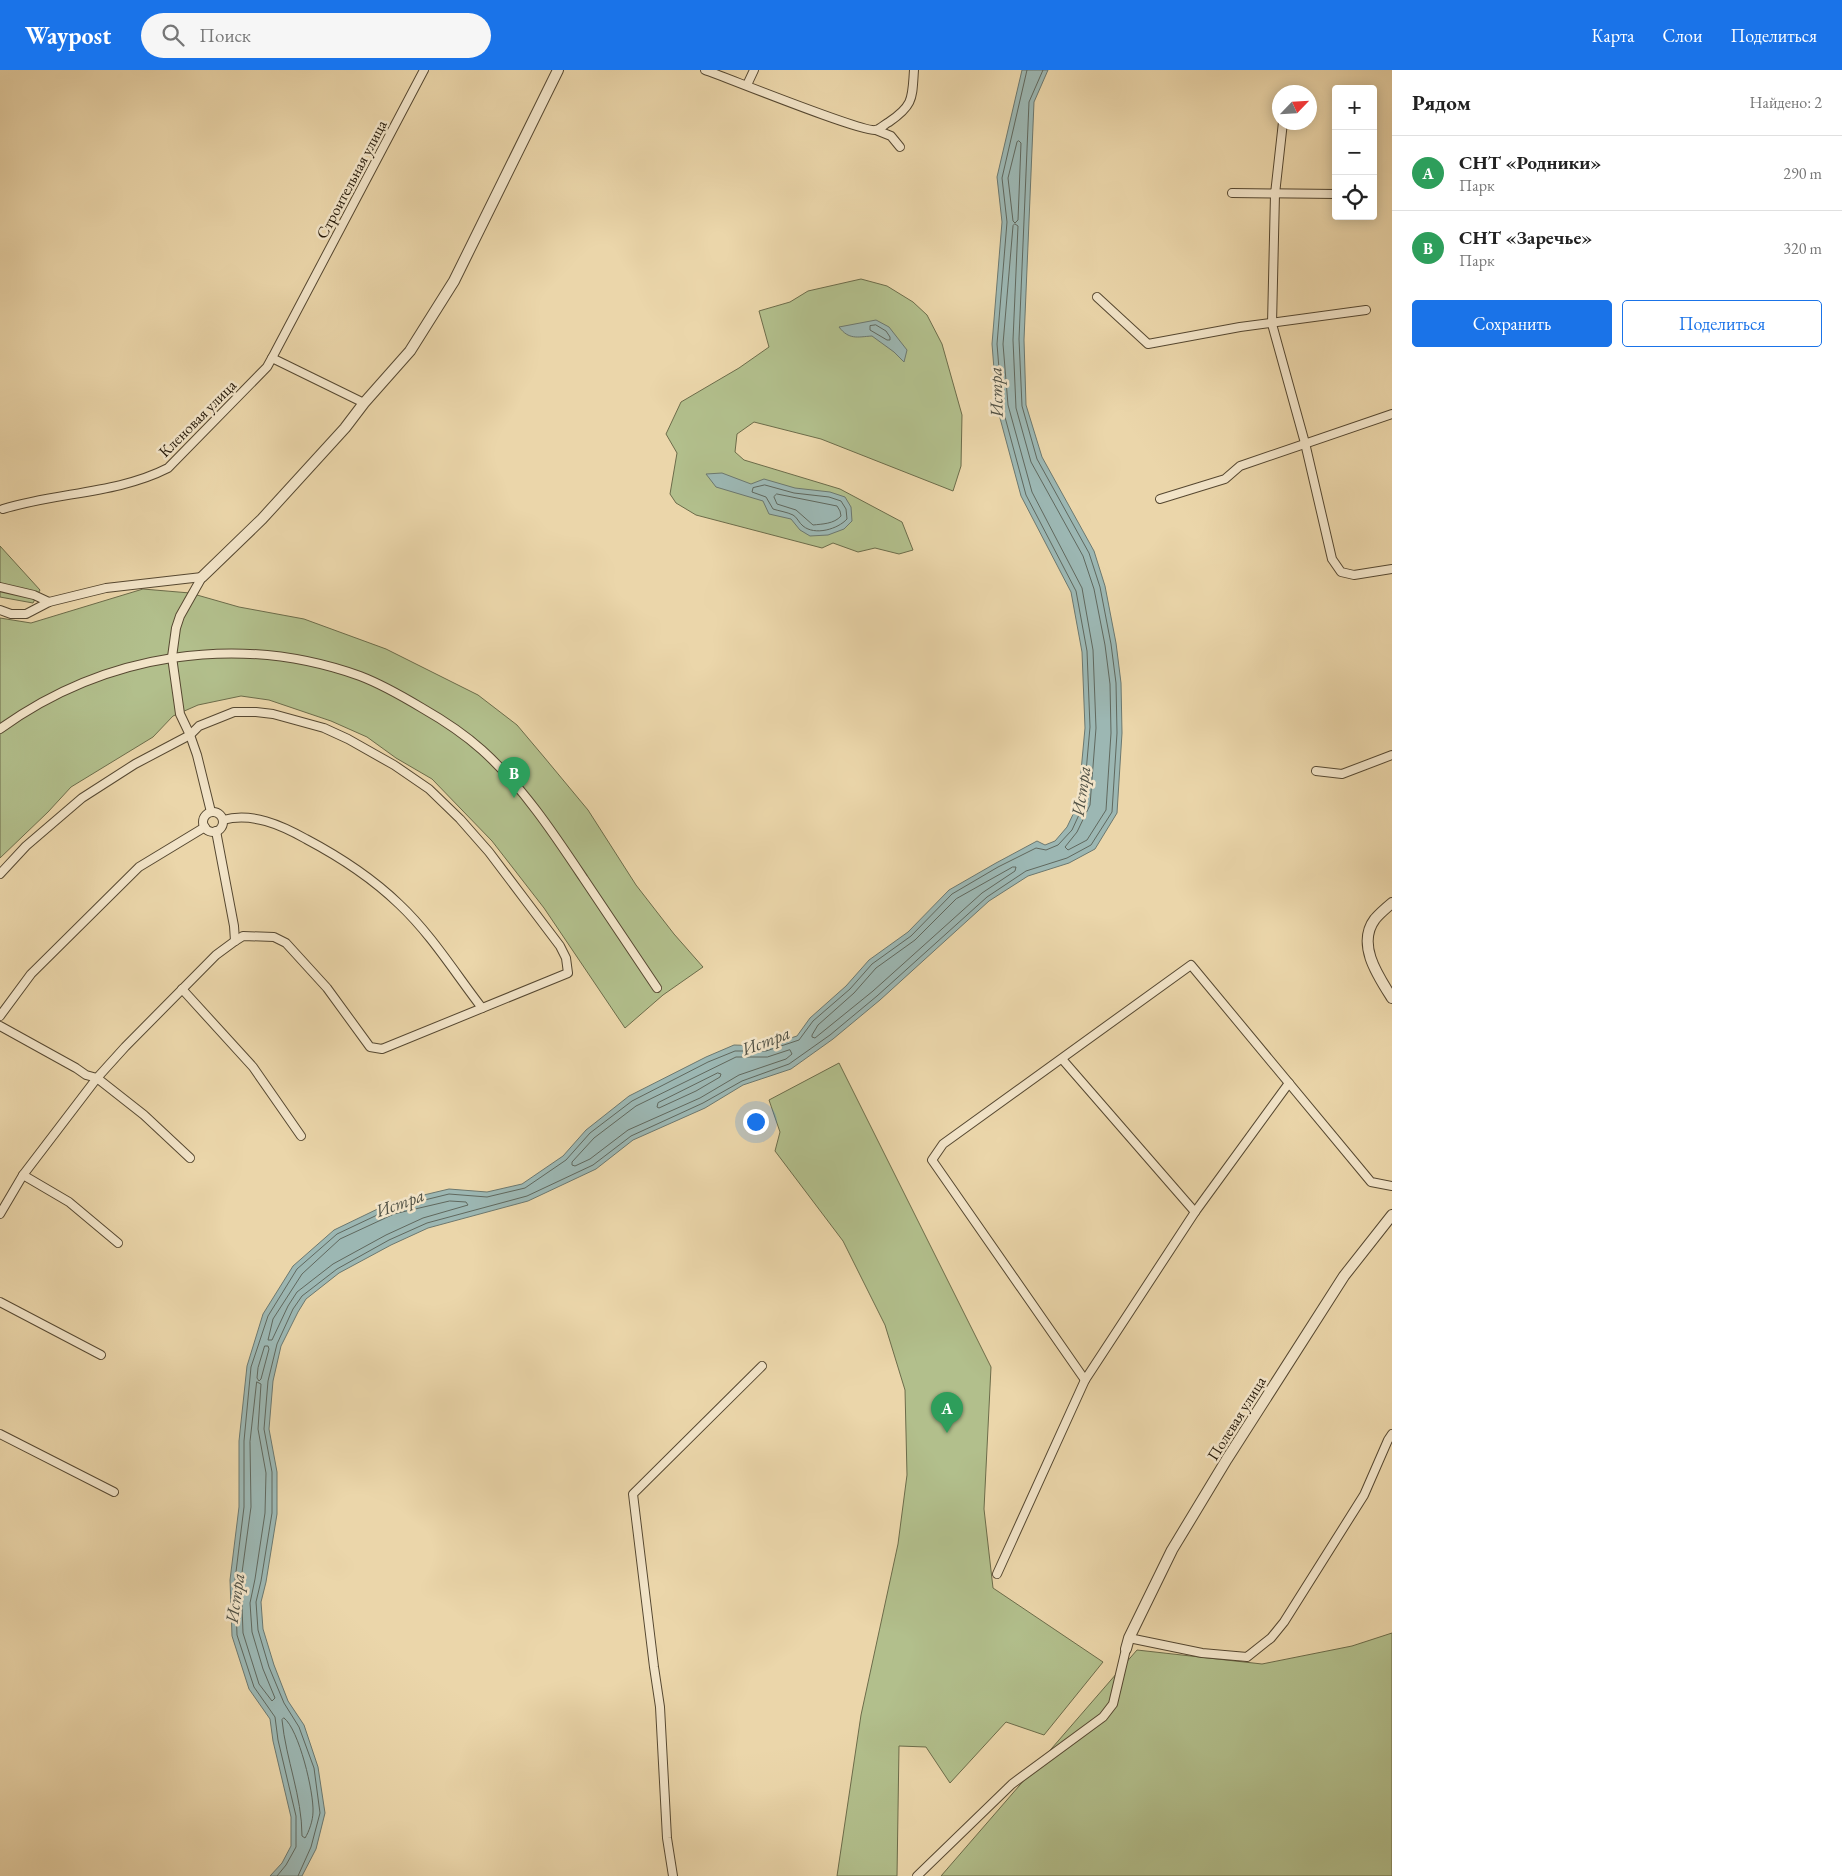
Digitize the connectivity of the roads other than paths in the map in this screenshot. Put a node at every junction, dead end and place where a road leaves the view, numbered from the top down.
1 (424, 70) edge
2 (558, 70) edge
3 (705, 70) edge
4 (754, 70) edge
5 (914, 70) edge
6 (747, 85) junction
7 (876, 130) junction
8 (1282, 130) edge
9 (900, 147) dead end
10 (1232, 193) dead end
11 (1275, 194) junction
12 (1332, 194) edge
13 (1097, 297) dead end
14 (1366, 310) dead end
15 (1272, 324) junction
16 (272, 358) junction
17 (364, 403) junction
18 (1392, 414) edge
19 (1305, 443) junction
20 (1160, 499) dead end
21 (3, 509) dead end
22 (1392, 569) edge
23 (202, 577) junction
24 (0, 587) edge
25 (49, 602) junction
26 (0, 610) edge
27 (172, 657) junction
28 (0, 729) edge
29 (190, 734) junction
30 (1392, 755) edge
31 (1316, 771) dead end
32 (211, 812) junction
33 (223, 820) junction
34 (205, 827) junction
35 (216, 831) junction
36 (0, 874) edge
37 (1392, 903) edge
38 (234, 941) junction
39 (657, 988) dead end
40 (182, 989) junction
41 (1392, 998) edge
42 (482, 1008) junction
43 (0, 1016) edge
44 (0, 1026) edge
45 (1062, 1059) junction
46 (97, 1078) junction
47 (1289, 1083) junction
48 (301, 1136) dead end
49 (190, 1158) dead end
50 (23, 1175) junction
51 (1392, 1186) edge
52 (1195, 1212) junction
53 (0, 1214) edge
54 (1392, 1215) edge
55 (118, 1243) dead end
56 (0, 1302) edge
57 (101, 1355) dead end
58 (762, 1366) dead end
59 (1085, 1380) junction
60 (0, 1434) edge
61 (1392, 1434) edge
62 (114, 1492) dead end
63 (996, 1574) dead end
64 (1129, 1638) junction
65 (1126, 1649) joint
66 (673, 1876) edge
67 (916, 1876) edge

1 - 16 street, Строительная улица
2 - 17 street
3 - 6 street
4 - 6 street
5 - 7 street
6 - 7 street
7 - 9 street
8 - 11 street
10 - 11 street
11 - 12 street
11 - 15 street
13 - 15 street
14 - 15 street
15 - 19 street
16 - 17 street
16 - 21 street, Кленовая улица
17 - 23 street
18 - 19 street
19 - 20 street
19 - 22 street
23 - 25 street
23 - 27 street
24 - 25 street
25 - 26 street
27 - 28 street
27 - 29 street
27 - 39 street
29 - 32 street
29 - 36 street
29 - 42 street
30 - 31 street
32 - 33 street
32 - 34 street
33 - 35 street
33 - 42 street
34 - 35 street
34 - 43 street
35 - 38 street
37 - 41 street
38 - 40 street
38 - 42 street
40 - 46 street
40 - 48 street
44 - 46 street
45 - 47 street
45 - 52 street
45 - 59 street
46 - 49 street
46 - 50 street
47 - 51 street
47 - 52 street
50 - 53 street
50 - 55 street
52 - 59 street
54 - 64 street, Полевая улица
56 - 57 street
58 - 66 street
59 - 63 street
60 - 62 street
61 - 64 street
64 - 65 street, Полевая улица
65 - 67 street

